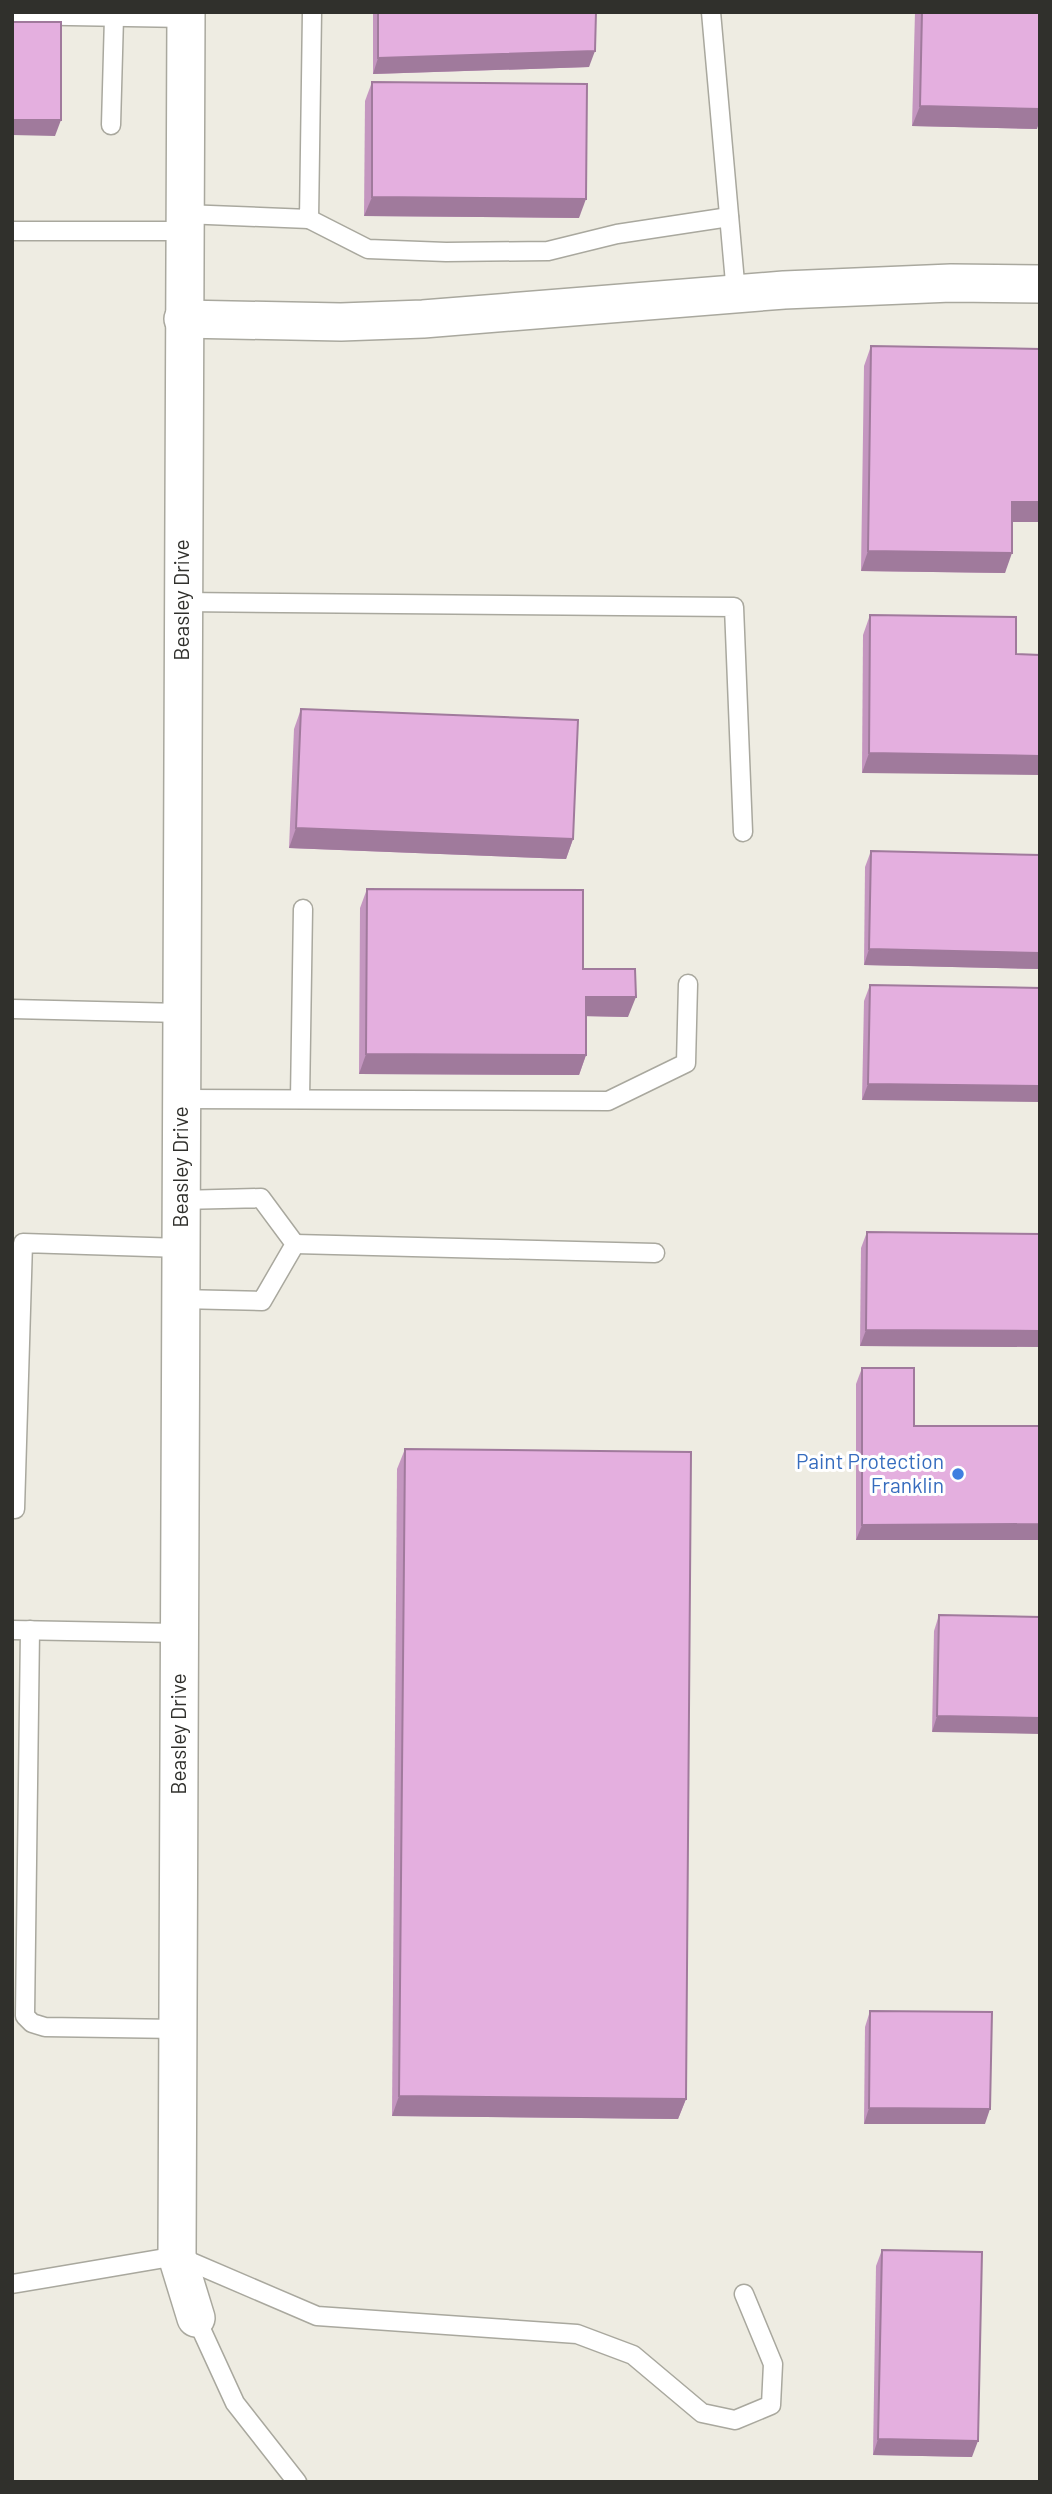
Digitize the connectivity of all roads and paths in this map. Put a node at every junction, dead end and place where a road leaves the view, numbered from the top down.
1 (312, 12) edge
2 (711, 12) edge
3 (60, 14) edge
4 (12, 15) edge
5 (186, 15) edge
6 (114, 17) junction
7 (111, 125) dead end
8 (729, 217) junction
9 (310, 219) junction
10 (184, 223) junction
11 (12, 231) edge
12 (1040, 284) edge
13 (736, 294) junction
14 (183, 319) junction
15 (183, 601) junction
16 (743, 832) dead end
17 (303, 909) dead end
18 (688, 984) dead end
19 (12, 1009) edge
20 (181, 1013) junction
21 (181, 1098) junction
22 (300, 1099) junction
23 (180, 1200) junction
24 (17, 1240) edge
25 (295, 1244) junction
26 (180, 1248) junction
27 (654, 1253) dead end
28 (180, 1299) junction
29 (15, 1509) dead end
30 (21, 1630) edge
31 (179, 1633) junction
32 (178, 2029) junction
33 (177, 2256) junction
34 (12, 2284) edge
35 (744, 2294) dead end
36 (196, 2318) joint
37 (297, 2482) edge

1 - 9 lane
2 - 8 lane
3 - 4 lane
3 - 6 lane
5 - 6 lane
5 - 10 street, Beasley Drive
6 - 7 lane
8 - 9 lane
8 - 13 lane
9 - 10 lane
10 - 11 lane
10 - 14 street, Beasley Drive
12 - 13 street
13 - 14 street
14 - 15 street, Beasley Drive
15 - 16 lane
15 - 20 street, Beasley Drive
17 - 22 lane
18 - 22 lane
19 - 20 lane
20 - 21 street, Beasley Drive
21 - 22 lane
21 - 23 street, Beasley Drive
23 - 25 lane
23 - 26 street, Beasley Drive
24 - 26 lane
24 - 29 lane
25 - 27 lane
25 - 28 lane
26 - 28 street, Beasley Drive
28 - 31 street, Beasley Drive
30 - 31 lane
30 - 32 lane
31 - 32 street, Beasley Drive
32 - 33 street, Beasley Drive
33 - 34 lane
33 - 35 lane
33 - 36 street, Beasley Drive
36 - 37 lane

